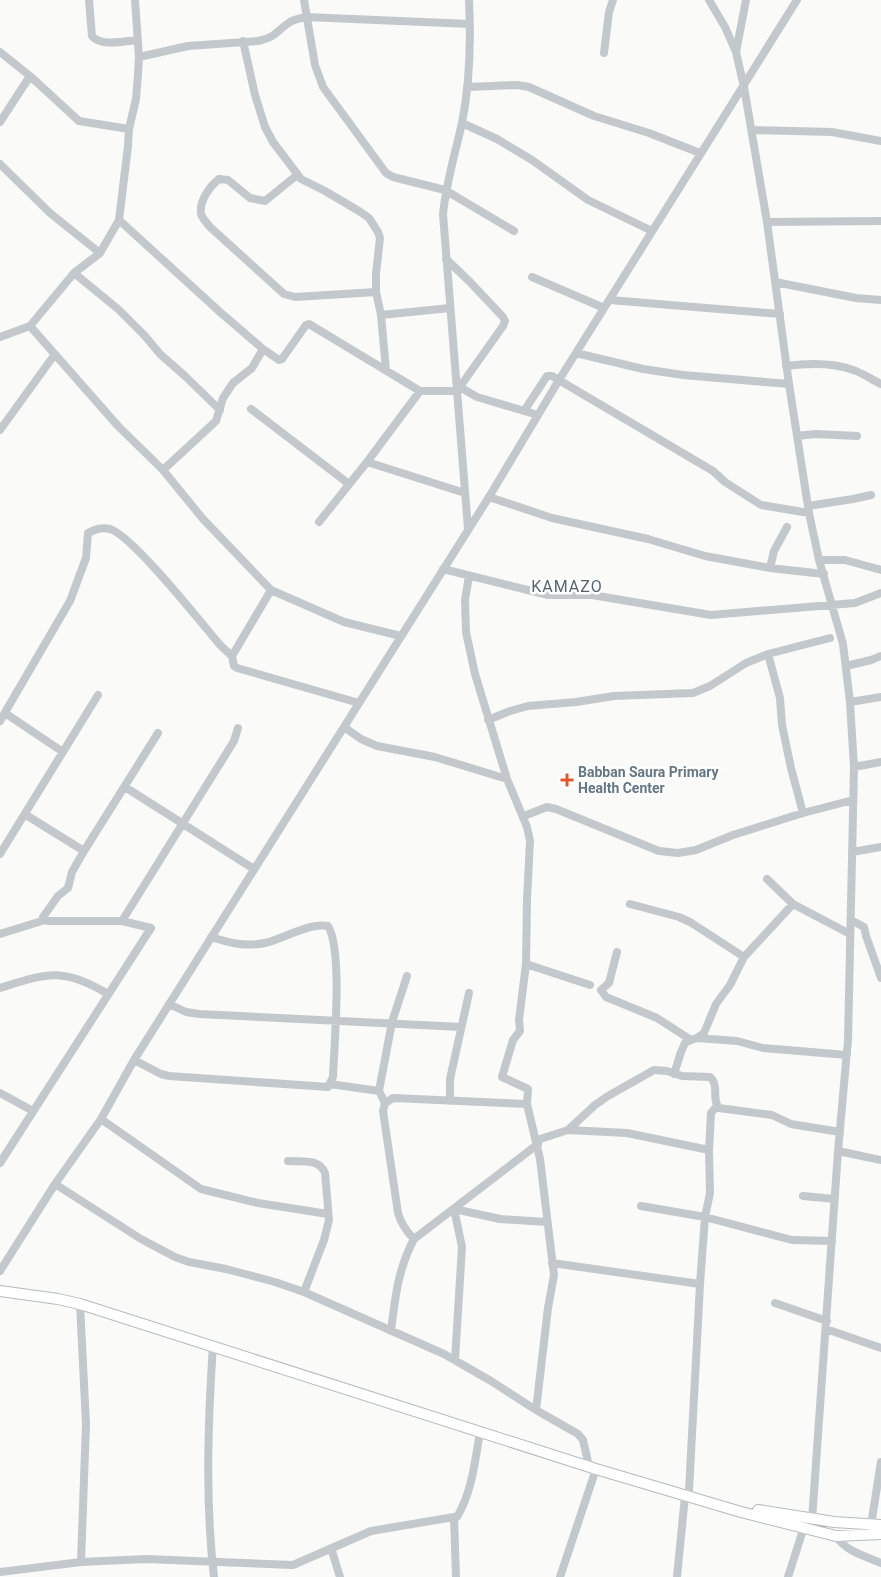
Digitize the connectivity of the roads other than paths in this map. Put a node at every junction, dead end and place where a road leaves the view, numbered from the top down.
1 (89, 0) edge
2 (136, 0) edge
3 (304, 0) edge
4 (469, 0) edge
5 (613, 0) edge
6 (709, 0) edge
7 (746, 0) edge
8 (797, 0) edge
9 (306, 17) junction
10 (470, 24) junction
11 (138, 40) junction
12 (243, 41) junction
13 (0, 52) edge
14 (736, 52) junction
15 (604, 53) dead end
16 (139, 57) junction
17 (30, 76) junction
18 (467, 87) junction
19 (744, 87) junction
20 (0, 122) edge
21 (462, 123) junction
22 (129, 130) junction
23 (752, 130) junction
24 (881, 141) edge
25 (700, 153) junction
26 (0, 164) edge
27 (298, 175) junction
28 (445, 190) junction
29 (120, 220) junction
30 (881, 221) edge
31 (767, 222) junction
32 (514, 230) dead end
33 (652, 231) junction
34 (100, 253) junction
35 (446, 259) junction
36 (74, 273) junction
37 (532, 277) dead end
38 (775, 282) junction
39 (376, 292) junction
40 (610, 300) junction
41 (881, 300) edge
42 (450, 308) junction
43 (604, 308) junction
44 (780, 314) junction
45 (381, 315) junction
46 (30, 326) junction
47 (0, 337) edge
48 (262, 348) junction
49 (576, 353) junction
50 (55, 354) junction
51 (786, 366) junction
52 (386, 370) junction
53 (559, 380) junction
54 (788, 384) junction
55 (881, 384) edge
56 (458, 389) junction
57 (420, 390) junction
58 (251, 409) dead end
59 (220, 410) junction
60 (524, 411) junction
61 (538, 416) junction
62 (0, 430) edge
63 (797, 436) junction
64 (857, 436) dead end
65 (367, 462) junction
66 (163, 470) junction
67 (349, 484) junction
68 (465, 493) junction
69 (871, 495) dead end
70 (489, 497) junction
71 (808, 510) junction
72 (319, 522) dead end
73 (787, 527) dead end
74 (468, 530) junction
75 (820, 560) junction
76 (770, 568) junction
77 (443, 569) junction
78 (881, 570) edge
79 (824, 574) junction
80 (469, 576) junction
81 (271, 590) junction
82 (881, 593) edge
83 (832, 605) junction
84 (401, 636) junction
85 (830, 638) dead end
86 (768, 654) junction
87 (232, 656) junction
88 (881, 656) edge
89 (846, 666) junction
90 (98, 695) dead end
91 (881, 697) edge
92 (850, 702) junction
93 (359, 703) junction
94 (5, 713) junction
95 (488, 720) junction
96 (0, 721) edge
97 (344, 727) junction
98 (238, 728) dead end
99 (158, 733) dead end
100 (64, 752) junction
101 (881, 762) edge
102 (854, 767) junction
103 (507, 779) junction
104 (125, 787) junction
105 (853, 800) junction
106 (803, 813) junction
107 (26, 815) junction
108 (524, 816) junction
109 (183, 824) junction
110 (881, 847) edge
111 (84, 852) junction
112 (852, 852) junction
113 (0, 854) edge
114 (254, 869) junction
115 (767, 879) dead end
116 (630, 904) dead end
117 (793, 904) junction
118 (45, 920) junction
119 (851, 920) junction
120 (122, 921) junction
121 (0, 934) edge
122 (850, 934) junction
123 (211, 937) junction
124 (617, 952) dead end
125 (744, 957) junction
126 (526, 964) junction
127 (406, 976) dead end
128 (881, 978) edge
129 (590, 985) dead end
130 (0, 988) edge
131 (469, 993) dead end
132 (108, 994) junction
133 (169, 1004) junction
134 (336, 1022) junction
135 (392, 1022) junction
136 (461, 1027) junction
137 (694, 1039) junction
138 (846, 1055) junction
139 (134, 1060) junction
140 (674, 1074) junction
141 (330, 1084) junction
142 (380, 1091) junction
143 (0, 1093) edge
144 (450, 1101) junction
145 (385, 1102) junction
146 (527, 1104) junction
147 (716, 1107) junction
148 (33, 1111) junction
149 (101, 1119) junction
150 (568, 1130) junction
151 (840, 1132) junction
152 (537, 1142) junction
153 (709, 1150) junction
154 (838, 1151) junction
155 (881, 1160) edge
156 (0, 1162) edge
157 (288, 1162) dead end
158 (55, 1184) junction
159 (804, 1196) dead end
160 (835, 1199) junction
161 (641, 1206) dead end
162 (454, 1209) junction
163 (328, 1214) junction
164 (706, 1217) junction
165 (547, 1222) junction
166 (414, 1239) junction
167 (832, 1241) junction
168 (552, 1263) junction
169 (0, 1272) edge
170 (700, 1284) junction
171 (0, 1285) edge
172 (0, 1291) edge
173 (304, 1292) junction
174 (775, 1303) dead end
175 (80, 1304) junction
176 (826, 1325) junction
177 (391, 1331) junction
178 (213, 1345) junction
179 (881, 1348) edge
180 (455, 1360) junction
181 (536, 1410) junction
182 (459, 1423) junction
183 (480, 1432) junction
184 (588, 1462) junction
185 (881, 1462) edge
186 (596, 1469) junction
187 (687, 1493) junction
188 (454, 1517) junction
189 (808, 1524) junction
190 (876, 1525) edge
191 (881, 1534) edge
192 (836, 1536) junction
193 (331, 1548) junction
194 (212, 1561) junction
195 (81, 1562) junction
196 (881, 1563) edge
197 (2, 1574) edge
198 (214, 1577) edge
199 (340, 1577) edge
200 (456, 1577) edge
201 (560, 1577) edge
202 (677, 1577) edge
203 (788, 1577) edge

1 - 11 street
2 - 11 street
3 - 9 street
4 - 10 street
5 - 15 street
6 - 14 street
7 - 14 street
8 - 19 street
9 - 10 street
9 - 12 street
9 - 28 street
10 - 18 street
11 - 16 street
12 - 16 street
12 - 27 street
13 - 17 street
14 - 19 street
16 - 22 street
17 - 20 street
17 - 22 street
18 - 21 street
18 - 25 street
19 - 23 street
19 - 25 street
21 - 28 street
21 - 33 street
22 - 29 street
23 - 24 street
23 - 31 street
25 - 33 street
26 - 34 street
27 - 39 street
27 - 39 street
28 - 32 street
28 - 35 street
29 - 34 street
29 - 48 street
30 - 31 street
31 - 38 street
33 - 40 street
34 - 36 street
35 - 42 street
35 - 56 street
36 - 46 street
36 - 59 street
37 - 43 street
38 - 41 street
38 - 44 street
39 - 45 street
40 - 43 street
40 - 44 street
42 - 45 street
42 - 56 street
43 - 49 street
44 - 51 street
45 - 52 street
46 - 47 street
46 - 50 street
48 - 52 street
48 - 59 street
49 - 53 street
49 - 54 street
50 - 62 street
50 - 66 street
51 - 54 street
51 - 55 street
52 - 57 street
53 - 60 street
53 - 61 street
53 - 71 street
54 - 63 street
56 - 57 street
56 - 60 street
56 - 68 street
57 - 65 street
58 - 67 street
59 - 66 street
60 - 61 street
61 - 70 street
63 - 64 street
63 - 71 street
65 - 67 street
65 - 68 street
66 - 81 street
67 - 72 street
68 - 74 street
69 - 71 street
70 - 74 street
70 - 76 street
71 - 75 street
73 - 76 street
74 - 77 street
75 - 78 street
75 - 79 street
76 - 79 street
77 - 80 street
77 - 84 street
79 - 83 street
80 - 83 street
80 - 95 street
81 - 84 street
81 - 87 street
82 - 83 street
83 - 89 street
84 - 93 street
85 - 86 street
86 - 95 street
86 - 106 street
87 - 93 street
87 - 94 street
88 - 89 street
89 - 92 street
90 - 100 street
91 - 92 street
92 - 102 street
93 - 97 street
94 - 96 street
94 - 100 street
95 - 103 street
97 - 103 street
97 - 114 street
98 - 109 street
99 - 104 street
100 - 107 street
101 - 102 street
102 - 105 street
103 - 108 street
104 - 109 street
104 - 111 street
105 - 106 street
105 - 112 street
106 - 108 street
107 - 111 street
107 - 113 street
108 - 126 street
109 - 114 street
109 - 120 street
110 - 112 street
111 - 118 street
112 - 119 street
114 - 123 street
115 - 117 street
116 - 125 street
117 - 122 street
117 - 125 street
118 - 120 street
118 - 121 street
119 - 122 street
119 - 128 street
120 - 132 street
122 - 138 street
123 - 133 street
123 - 134 street
124 - 137 street
125 - 137 street
126 - 129 street
126 - 146 street
127 - 135 street
130 - 132 street
131 - 136 street
132 - 148 street
133 - 134 street
133 - 139 street
134 - 135 street
134 - 141 street
135 - 136 street
135 - 142 street
136 - 144 street
137 - 138 street
137 - 140 street
138 - 151 street
139 - 141 street
139 - 149 street
140 - 147 street
140 - 150 street
141 - 142 street
142 - 145 street
143 - 148 street
144 - 145 street
144 - 146 street
145 - 166 street
146 - 152 street
147 - 151 street
147 - 153 street
148 - 156 street
149 - 158 street
149 - 163 street
150 - 152 street
150 - 153 street
151 - 154 street
152 - 162 street
152 - 165 street
153 - 164 street
154 - 155 street
154 - 160 street
157 - 163 street
158 - 169 street
158 - 173 street
159 - 160 street
160 - 167 street
161 - 164 street
162 - 165 street
162 - 166 street
162 - 180 street
163 - 173 street
164 - 167 street
164 - 170 street
165 - 168 street
166 - 177 street
167 - 176 street
168 - 170 street
168 - 181 street
170 - 187 street
171 - 182 main road
172 - 175 main road
173 - 177 street
174 - 176 street
175 - 178 main road
175 - 195 street
176 - 179 street
176 - 189 street
177 - 180 street
178 - 182 main road
178 - 194 street
180 - 181 street
181 - 184 street
182 - 183 main road
182 - 184 main road
183 - 186 main road
183 - 188 street
184 - 187 main road
185 - 190 street
186 - 187 main road
186 - 201 street
187 - 189 main road
187 - 202 street
188 - 193 street
188 - 200 street
189 - 190 main road
189 - 192 main road
189 - 203 street
191 - 192 main road
192 - 196 street
193 - 194 street
193 - 199 street
194 - 195 street
194 - 198 street
195 - 197 street

